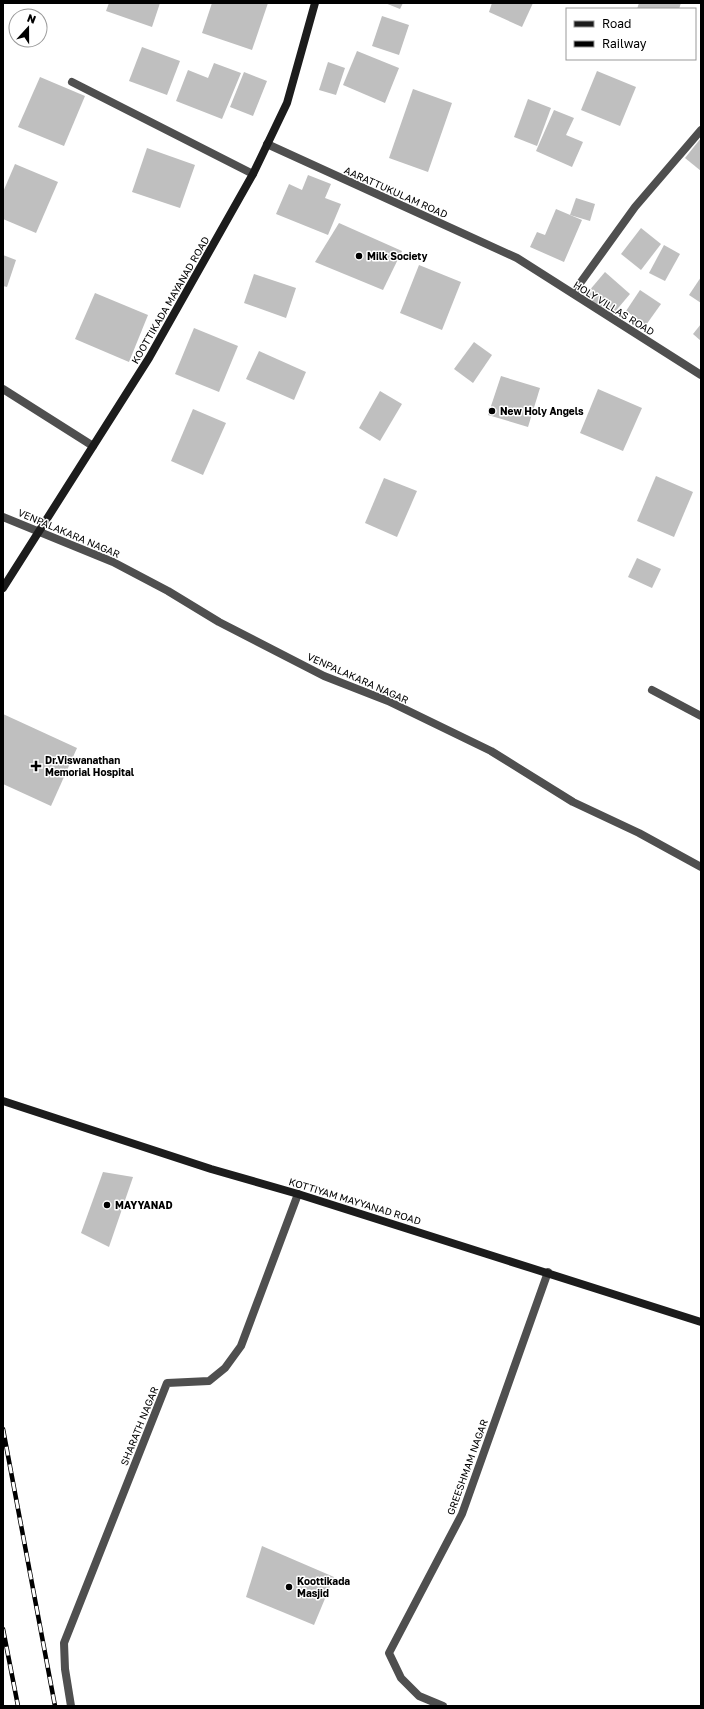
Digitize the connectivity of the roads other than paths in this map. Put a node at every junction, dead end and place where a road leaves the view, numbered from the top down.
1 (316, 3) edge
2 (72, 82) dead end
3 (701, 130) edge
4 (267, 144) junction
5 (253, 174) junction
6 (517, 258) joint
7 (573, 293) junction
8 (701, 375) edge
9 (3, 389) edge
10 (93, 446) junction
11 (3, 516) edge
12 (38, 532) junction
13 (3, 588) edge
14 (652, 690) dead end
15 (701, 716) edge
16 (701, 867) edge
17 (3, 1101) edge
18 (298, 1194) junction
19 (548, 1272) junction
20 (701, 1322) edge
21 (71, 1706) edge
22 (443, 1706) edge

1 - 4 main road, KOOTTIKADA MAYANAD ROAD
2 - 5 street
3 - 7 street
4 - 5 main road, KOOTTIKADA MAYANAD ROAD
4 - 6 street, AARATTUKULAM ROAD
5 - 10 main road, KOOTTIKADA MAYANAD ROAD
6 - 7 street, HOLY VILLAS ROAD
7 - 8 street, HOLY VILLAS ROAD
9 - 10 street
10 - 12 main road, KOOTTIKADA MAYANAD ROAD
11 - 12 street, VENPALAKARA NAGAR
12 - 13 main road, KOOTTIKADA MAYANAD ROAD
12 - 16 street, VENPALAKARA NAGAR
14 - 15 street
17 - 18 main road, KOTTIYAM MAYYANAD ROAD
18 - 19 main road, KOTTIYAM MAYYANAD ROAD
18 - 21 street, SHARATH NAGAR
19 - 20 main road, KOTTIYAM MAYYANAD ROAD
19 - 22 street, GREESHMAM NAGAR

